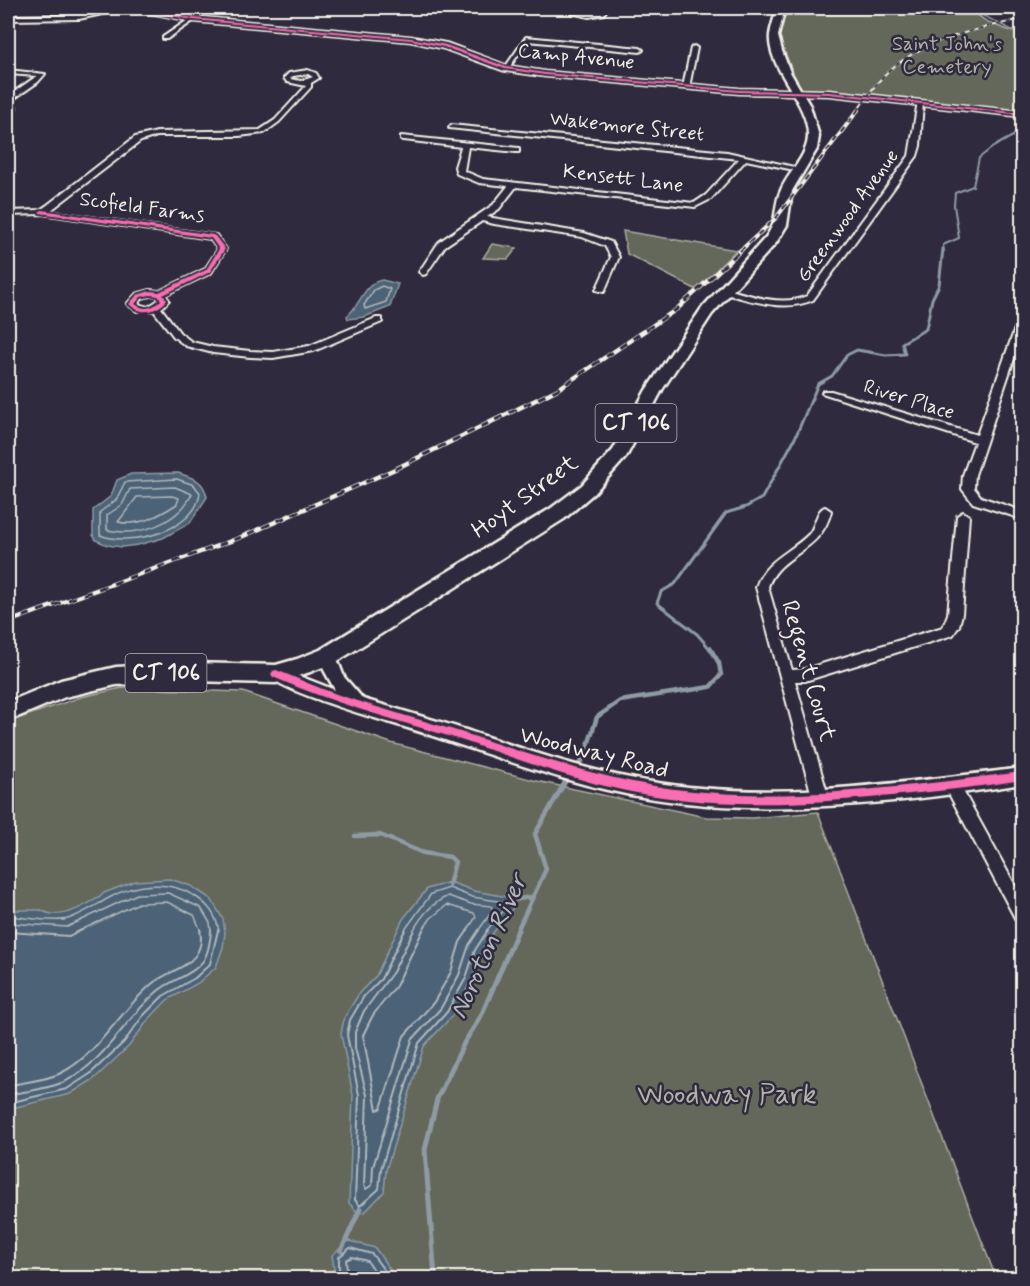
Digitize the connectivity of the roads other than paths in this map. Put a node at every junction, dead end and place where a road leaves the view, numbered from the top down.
1 (130, 8) edge
2 (566, 8) edge
3 (571, 8) edge
4 (605, 8) edge
5 (780, 8) edge
6 (8, 18) edge
7 (193, 19) junction
8 (165, 38) dead end
9 (694, 48) dead end
10 (640, 50) dead end
11 (506, 68) junction
12 (8, 72) edge
13 (307, 82) dead end
14 (686, 87) junction
15 (798, 92) junction
16 (8, 99) edge
17 (920, 102) junction
18 (8, 112) edge
19 (1023, 114) edge
20 (451, 127) dead end
21 (404, 138) dead end
22 (465, 145) junction
23 (516, 150) dead end
24 (744, 158) junction
25 (799, 169) junction
26 (482, 181) junction
27 (514, 184) junction
28 (488, 188) dead end
29 (42, 212) junction
30 (8, 213) edge
31 (482, 218) junction
32 (423, 272) dead end
33 (601, 290) dead end
34 (724, 291) junction
35 (160, 294) junction
36 (156, 308) junction
37 (379, 320) dead end
38 (1023, 323) edge
39 (827, 393) dead end
40 (981, 440) junction
41 (825, 511) dead end
42 (1023, 515) edge
43 (963, 516) dead end
44 (328, 656) junction
45 (276, 674) junction
46 (788, 676) junction
47 (357, 704) junction
48 (8, 712) edge
49 (1023, 776) edge
50 (952, 785) junction
51 (820, 796) junction
52 (1023, 914) edge

1 - 6 street
1 - 7 street, Camp Avenue
2 - 3 street
3 - 4 street
5 - 15 main road, Hoyt Street / CT 106
7 - 8 street
7 - 11 street, Camp Avenue
9 - 14 street
10 - 11 street
11 - 14 street, Camp Avenue
12 - 16 street
13 - 29 street
14 - 15 street, Camp Avenue
15 - 17 street, Camp Avenue
15 - 25 main road, Hoyt Street / CT 106
16 - 18 street
17 - 19 street, Camp Avenue
17 - 34 street, Greenwood Avenue
20 - 24 street, Wakemore Street
21 - 22 street
22 - 23 street
22 - 26 street, Kensett Lane
24 - 25 street, Wakemore Street
24 - 27 street, Kensett Lane
25 - 34 main road, Hoyt Street / CT 106
26 - 27 street, Kensett Lane
26 - 28 street, Kensett Lane
27 - 31 street
29 - 30 street
29 - 35 street, Scofield Farms
31 - 32 street
31 - 33 street
34 - 44 main road, Hoyt Street / CT 106
35 - 36 street
35 - 36 street, Scofield Farms
36 - 37 street
38 - 40 street
39 - 40 street, River Place
40 - 42 street
41 - 46 street, Regent Court
43 - 46 street
44 - 45 main road, Hoyt Street / CT 106
44 - 47 street
45 - 47 street, Woodway Road
45 - 48 main road, Hoyt Street / CT 106
46 - 51 street, Regent Court
47 - 51 street, Woodway Road
49 - 50 street, Woodway Road
50 - 51 street, Woodway Road
50 - 52 street

